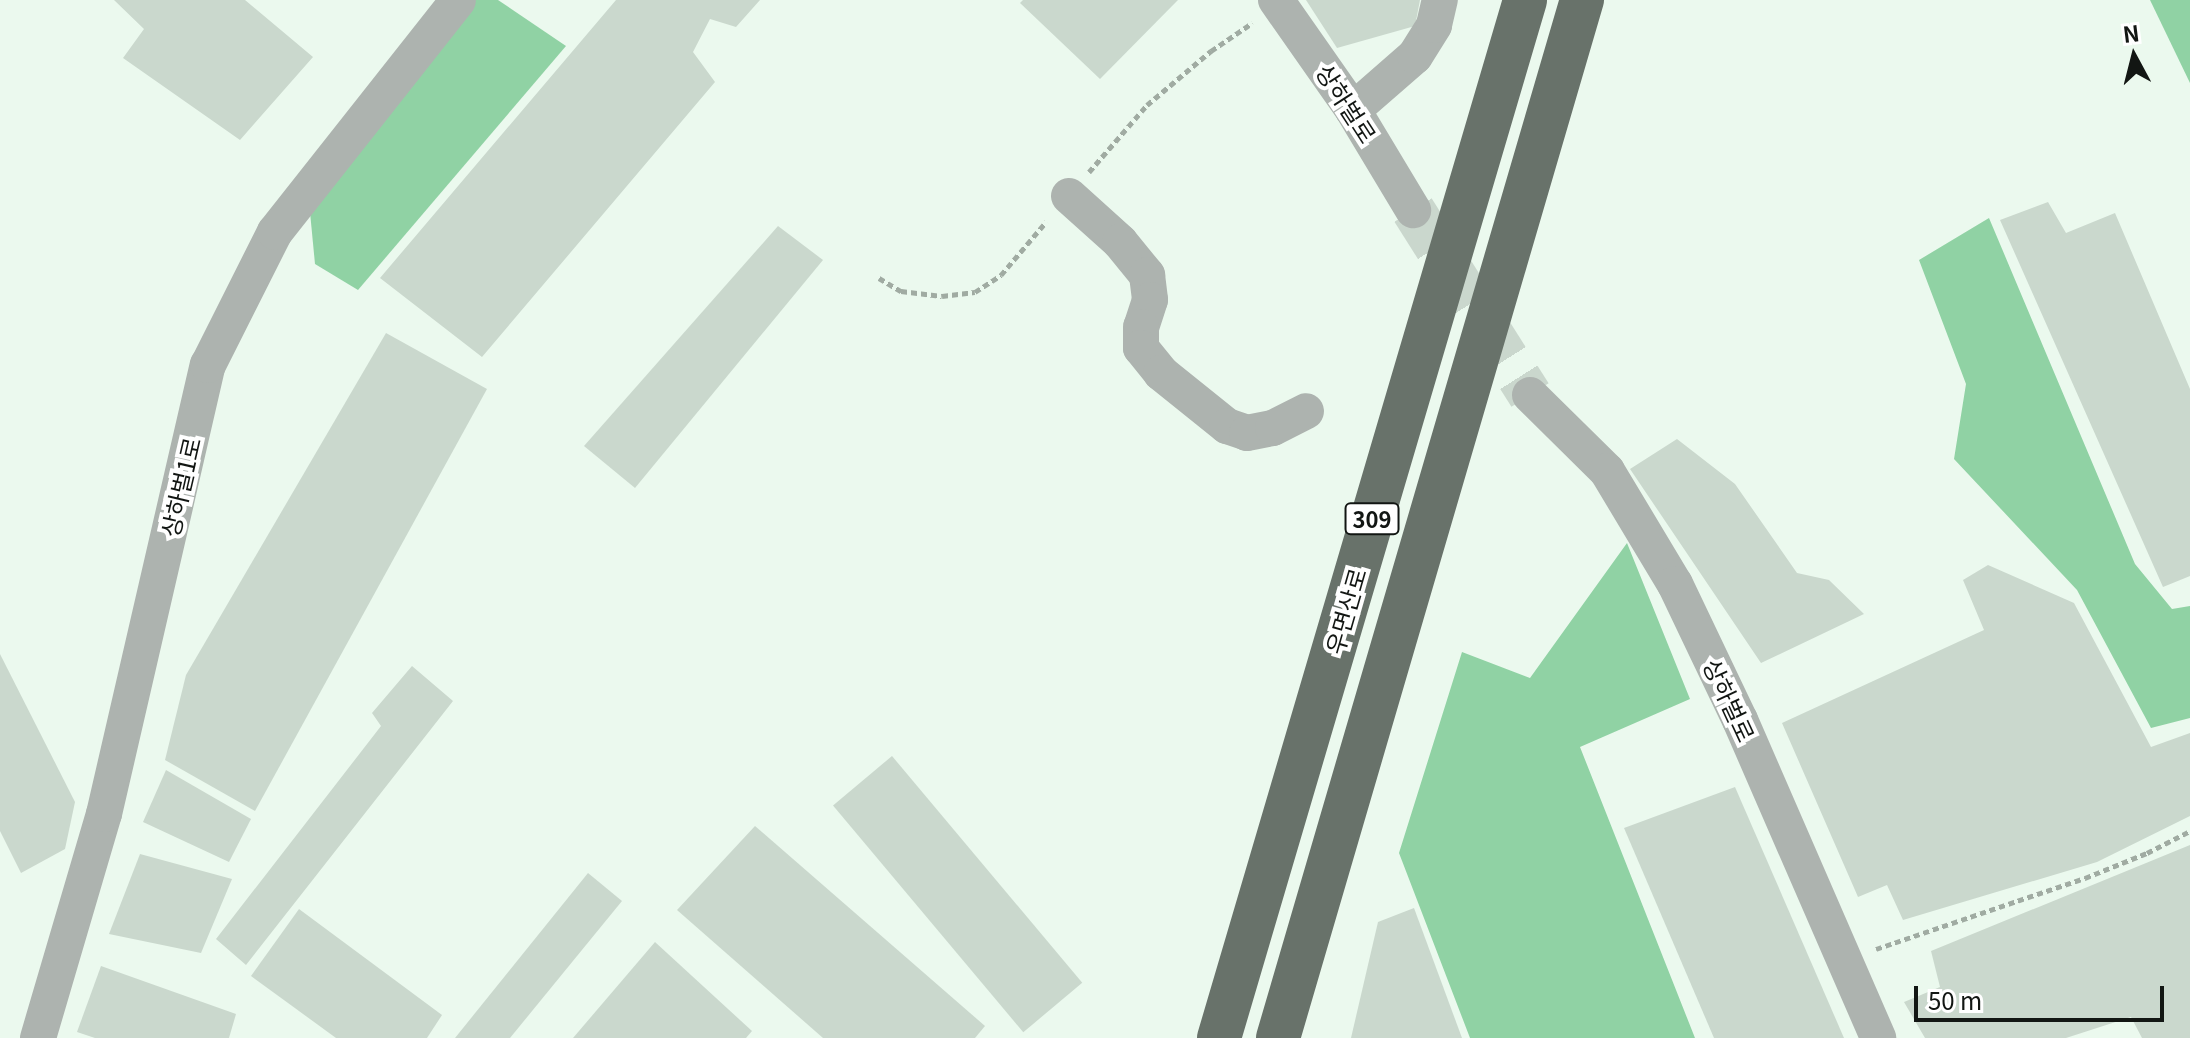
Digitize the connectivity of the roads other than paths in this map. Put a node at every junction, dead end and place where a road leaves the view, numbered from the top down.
1 (458, 0) edge
2 (1276, 0) edge
3 (1440, 0) edge
4 (1525, 0) edge
5 (1582, 0) edge
6 (1613, 0) edge
7 (1353, 110) junction
8 (1069, 196) dead end
9 (1413, 210) tunnel mouth
10 (1499, 283) junction
11 (1530, 395) tunnel mouth
12 (1306, 411) dead end
13 (38, 1038) edge
14 (1219, 1038) edge
15 (1278, 1038) edge
16 (1878, 1038) edge

1 - 13 street, 상하벌1로
2 - 7 street, 상하벌로
3 - 7 street
4 - 14 highway, 우면산로 / 309
5 - 10 highway, 309
6 - 10 highway
7 - 9 street, 상하벌로
8 - 12 street
10 - 15 highway, 309
11 - 16 street, 상하벌로

